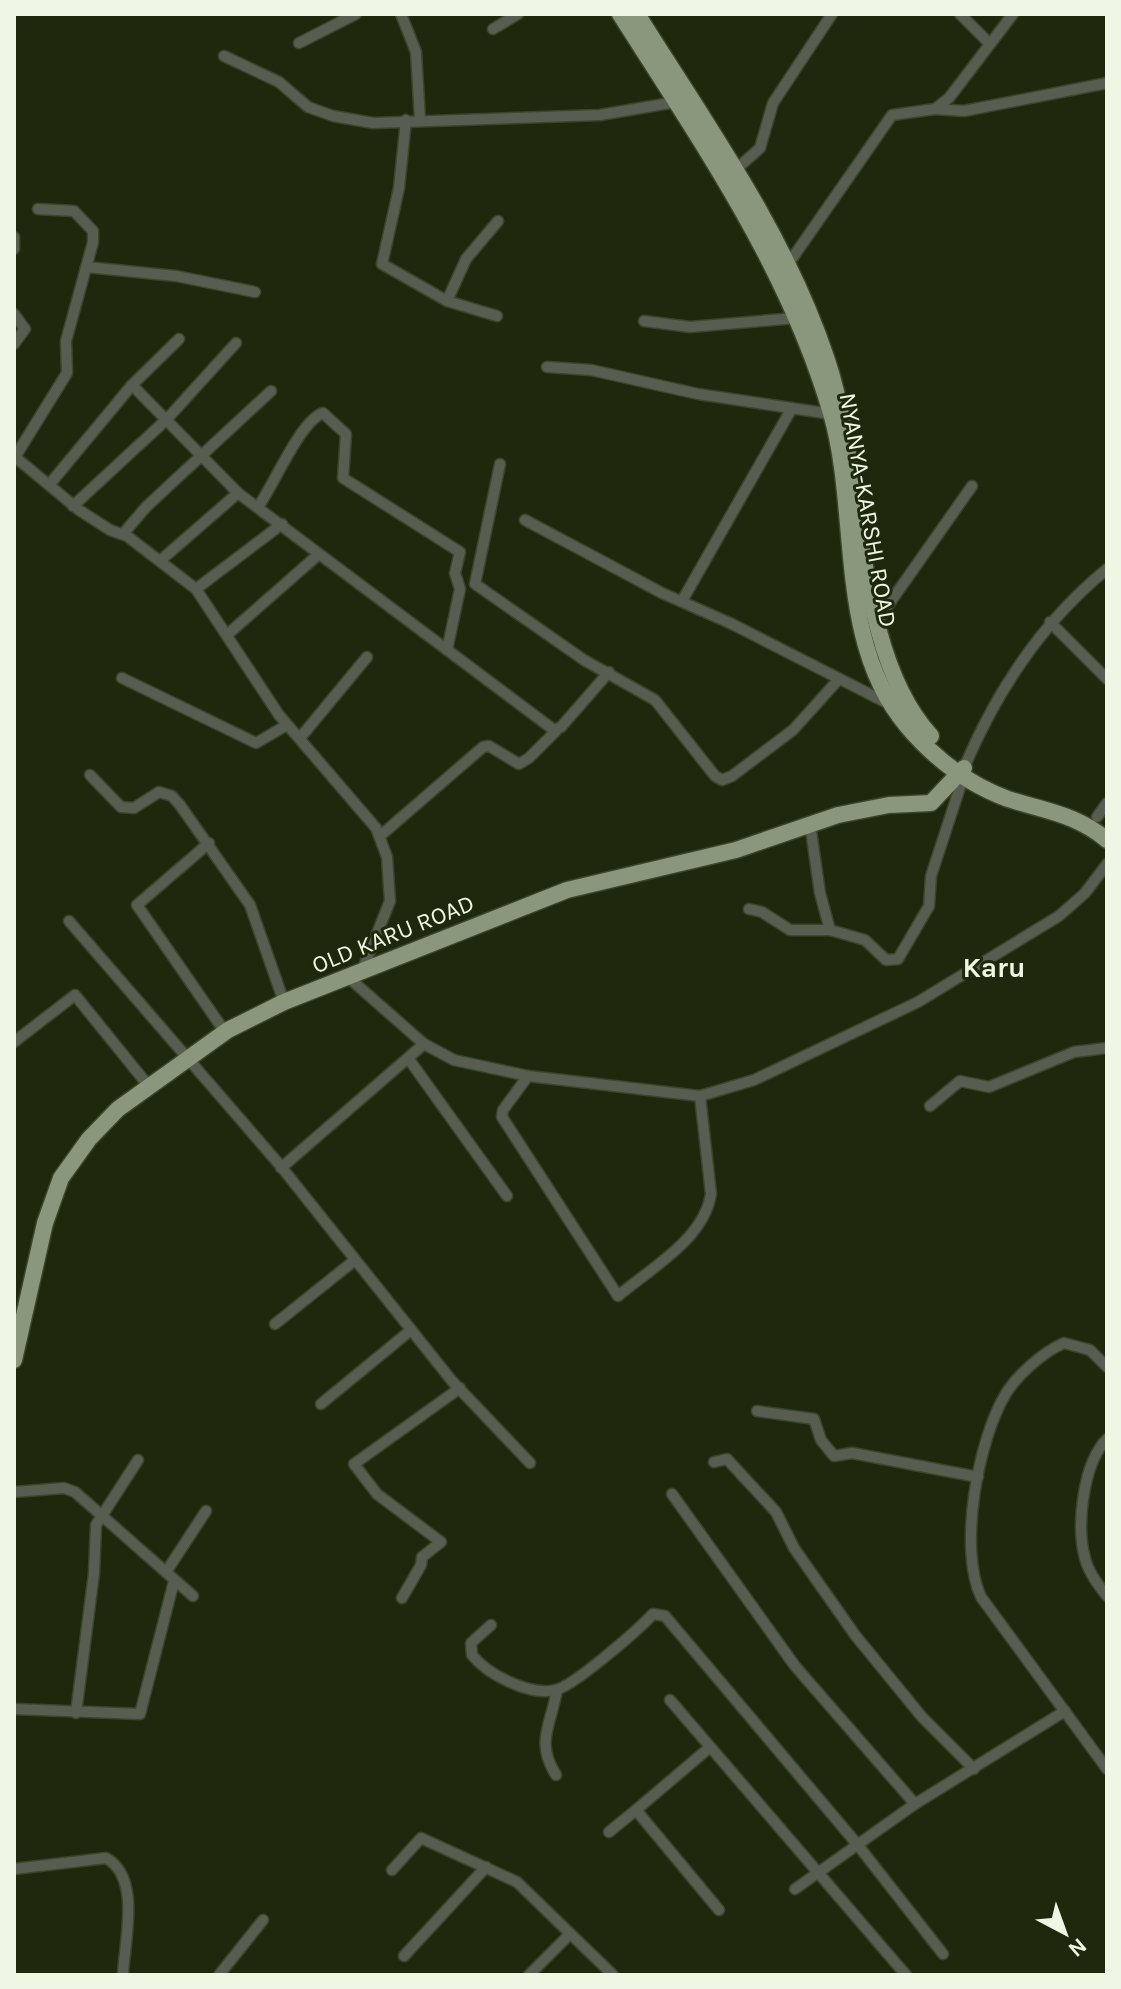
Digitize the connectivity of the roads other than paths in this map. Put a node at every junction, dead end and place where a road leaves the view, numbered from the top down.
1 (356, 14) edge
2 (401, 14) edge
3 (518, 14) edge
4 (620, 14) edge
5 (832, 14) edge
6 (960, 14) edge
7 (1013, 14) edge
8 (645, 17) edge
9 (493, 29) dead end
10 (299, 43) dead end
11 (990, 44) junction
12 (224, 56) dead end
13 (1107, 83) edge
14 (676, 102) junction
15 (935, 109) junction
16 (406, 120) junction
17 (420, 120) junction
18 (729, 173) junction
19 (38, 209) dead end
20 (498, 221) dead end
21 (14, 237) edge
22 (14, 249) edge
23 (789, 263) junction
24 (86, 267) junction
25 (255, 292) dead end
26 (447, 301) junction
27 (14, 314) edge
28 (497, 316) dead end
29 (796, 318) junction
30 (644, 321) dead end
31 (179, 339) dead end
32 (236, 343) dead end
33 (14, 344) edge
34 (547, 367) dead end
35 (132, 385) junction
36 (271, 391) dead end
37 (792, 408) junction
38 (831, 414) junction
39 (167, 419) junction
40 (14, 456) edge
41 (204, 457) junction
42 (500, 464) dead end
43 (49, 485) junction
44 (972, 486) dead end
45 (238, 493) junction
46 (73, 506) junction
47 (258, 507) junction
48 (525, 520) dead end
49 (282, 524) junction
50 (123, 534) junction
51 (319, 554) junction
52 (161, 560) junction
53 (1107, 569) edge
54 (196, 589) junction
55 (682, 601) junction
56 (877, 621) junction
57 (1050, 622) junction
58 (228, 634) junction
59 (447, 650) junction
60 (367, 657) dead end
61 (609, 672) junction
62 (122, 678) dead end
63 (839, 679) junction
64 (1107, 679) edge
65 (893, 706) junction
66 (287, 725) junction
67 (556, 731) junction
68 (300, 738) junction
69 (962, 774) junction
70 (90, 775) dead end
71 (1104, 815) edge
72 (810, 824) junction
73 (380, 836) junction
74 (1107, 840) edge
75 (209, 843) junction
76 (1107, 864) edge
77 (749, 909) dead end
78 (69, 921) dead end
79 (830, 930) junction
80 (355, 976) junction
81 (284, 1002) junction
82 (225, 1032) junction
83 (14, 1042) edge
84 (424, 1044) junction
85 (1107, 1048) edge
86 (187, 1057) junction
87 (408, 1058) junction
88 (528, 1076) junction
89 (147, 1084) junction
90 (700, 1096) junction
91 (930, 1106) dead end
92 (281, 1168) junction
93 (507, 1196) dead end
94 (355, 1260) junction
95 (20, 1305) edge
96 (275, 1324) dead end
97 (411, 1330) junction
98 (14, 1360) edge
99 (1107, 1367) edge
100 (460, 1388) junction
101 (321, 1404) dead end
102 (757, 1411) dead end
103 (1107, 1439) edge
104 (138, 1460) dead end
105 (714, 1462) dead end
106 (530, 1463) dead end
107 (978, 1477) junction
108 (14, 1492) edge
109 (672, 1494) dead end
110 (206, 1511) dead end
111 (103, 1514) junction
112 (170, 1577) junction
113 (193, 1596) dead end
114 (1107, 1596) edge
115 (402, 1598) dead end
116 (491, 1625) dead end
117 (557, 1690) junction
118 (670, 1700) dead end
119 (14, 1709) edge
120 (1065, 1711) junction
121 (76, 1713) junction
122 (709, 1748) junction
123 (1106, 1765) edge
124 (974, 1769) junction
125 (556, 1775) dead end
126 (915, 1804) junction
127 (636, 1810) junction
128 (609, 1832) dead end
129 (857, 1844) junction
130 (486, 1867) junction
131 (14, 1869) edge
132 (392, 1870) dead end
133 (819, 1871) junction
134 (795, 1889) dead end
135 (719, 1910) dead end
136 (263, 1920) dead end
137 (569, 1935) junction
138 (943, 1954) dead end
139 (404, 1956) dead end
140 (123, 1975) edge
141 (219, 1975) edge
142 (529, 1975) edge
143 (613, 1975) edge
144 (906, 1975) edge

1 - 10 street
2 - 17 street
3 - 9 street
4 - 14 main road, NYANYA-KARSHI ROAD
5 - 18 street
6 - 11 street
7 - 11 street
8 - 18 main road, NYANYA-KARSHI ROAD
11 - 15 street
12 - 16 street
13 - 15 street
14 - 17 street
14 - 18 main road, NYANYA-KARSHI ROAD
15 - 23 street
16 - 17 street
16 - 26 street
18 - 23 main road, NYANYA-KARSHI ROAD
18 - 29 main road, NYANYA-KARSHI ROAD
19 - 24 street
20 - 26 street
21 - 22 street
23 - 56 main road, NYANYA-KARSHI ROAD
24 - 25 street
24 - 40 street
26 - 28 street
27 - 33 street
29 - 30 street
29 - 38 main road, NYANYA-KARSHI ROAD
31 - 35 street
32 - 39 street
34 - 37 street
35 - 39 street
35 - 43 street
36 - 41 street
37 - 38 street
37 - 55 street
38 - 65 main road, NYANYA-KARSHI ROAD
39 - 41 street
39 - 46 street
40 - 43 street
41 - 45 street
41 - 50 street
42 - 61 street
43 - 46 street
44 - 56 street
45 - 47 street
45 - 52 street
46 - 50 street
47 - 49 street
47 - 59 street
48 - 55 street
49 - 51 street
49 - 54 street
50 - 52 street
51 - 58 street
51 - 59 street
52 - 54 street
53 - 57 street
54 - 58 street
55 - 63 street
56 - 69 main road, NYANYA-KARSHI ROAD
57 - 64 street
57 - 69 street
58 - 66 street
59 - 67 street
60 - 68 street
61 - 63 street
61 - 67 street
62 - 66 street
63 - 65 street
65 - 69 main road, NYANYA-KARSHI ROAD
66 - 68 street
67 - 73 street
68 - 73 street
69 - 71 main road, NYANYA-KARSHI ROAD
69 - 72 main road, OLD KARU ROAD
69 - 74 main road, NYANYA-KARSHI ROAD
69 - 79 street
70 - 75 street
72 - 79 street
72 - 80 main road, OLD KARU ROAD
73 - 80 street
75 - 81 street
75 - 82 street
76 - 90 street
77 - 79 street
78 - 86 street
80 - 81 main road, OLD KARU ROAD
80 - 84 street
81 - 82 main road, OLD KARU ROAD
82 - 86 main road, OLD KARU ROAD
83 - 89 street
84 - 87 street
84 - 88 street
85 - 91 street
86 - 89 main road, OLD KARU ROAD
86 - 92 street
87 - 92 street
87 - 93 street
88 - 90 street
88 - 90 street
89 - 95 main road, OLD KARU ROAD
92 - 94 street
94 - 96 street
94 - 97 street
95 - 98 main road, OLD KARU ROAD
97 - 100 street
97 - 101 street
99 - 107 street
100 - 106 street
100 - 115 street
102 - 107 street
103 - 114 street
104 - 111 street
105 - 124 street
107 - 120 street
108 - 111 street
109 - 126 street
110 - 112 street
111 - 112 street
111 - 121 street
112 - 113 street
112 - 121 street
116 - 117 street
117 - 125 street
117 - 129 street
118 - 122 street
119 - 121 street
120 - 123 street
120 - 124 street
122 - 127 street
122 - 133 street
124 - 126 street
126 - 129 street
127 - 128 street
127 - 135 street
129 - 133 street
129 - 138 street
130 - 132 street
130 - 137 street
130 - 139 street
131 - 140 street
133 - 134 street
133 - 144 street
136 - 141 street
137 - 142 street
137 - 143 street

